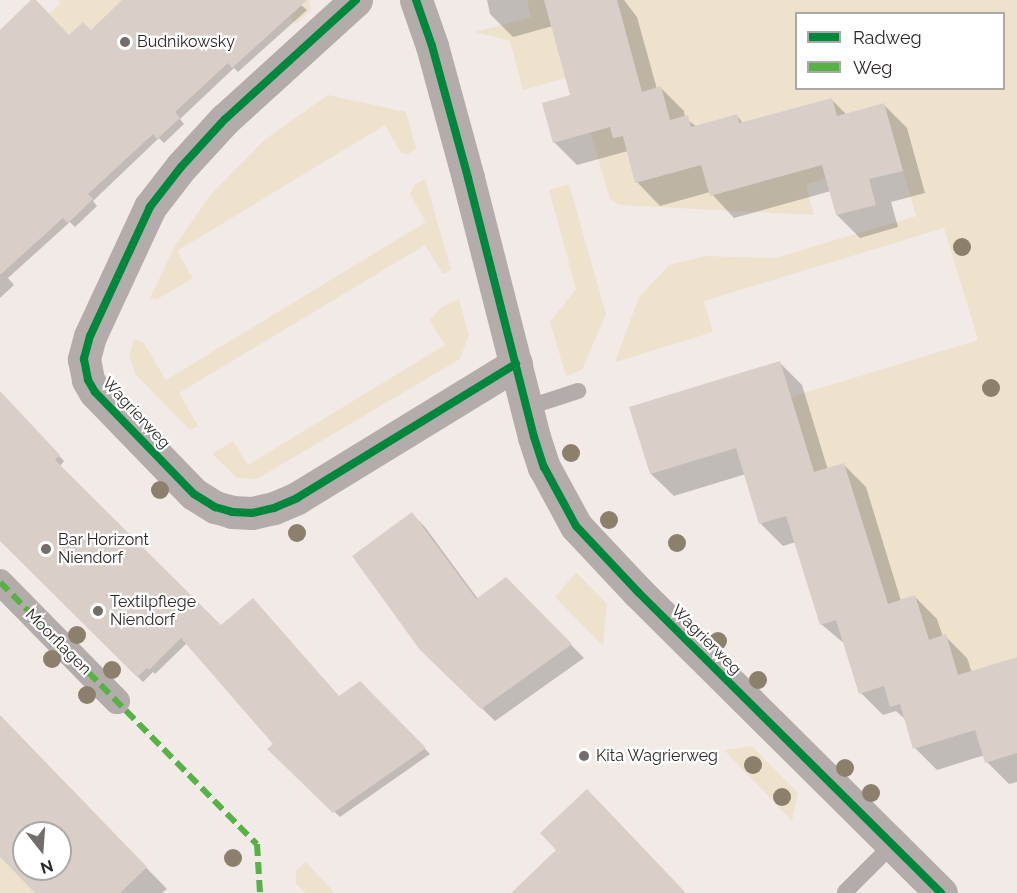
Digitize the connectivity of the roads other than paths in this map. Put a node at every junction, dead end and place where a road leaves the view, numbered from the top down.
1 (356, 0) edge
2 (416, 0) edge
3 (516, 364) junction
4 (578, 391) dead end
5 (526, 408) junction
6 (0, 582) edge
7 (117, 701) dead end
8 (892, 845) junction
9 (845, 892) edge
10 (941, 893) edge

1 - 3 street, Wagrierweg
2 - 3 street, Wagrierweg
3 - 5 street, Wagrierweg
4 - 5 lane
5 - 8 street, Wagrierweg
6 - 7 street, Moorflagen
8 - 9 lane
8 - 10 street, Wagrierweg

